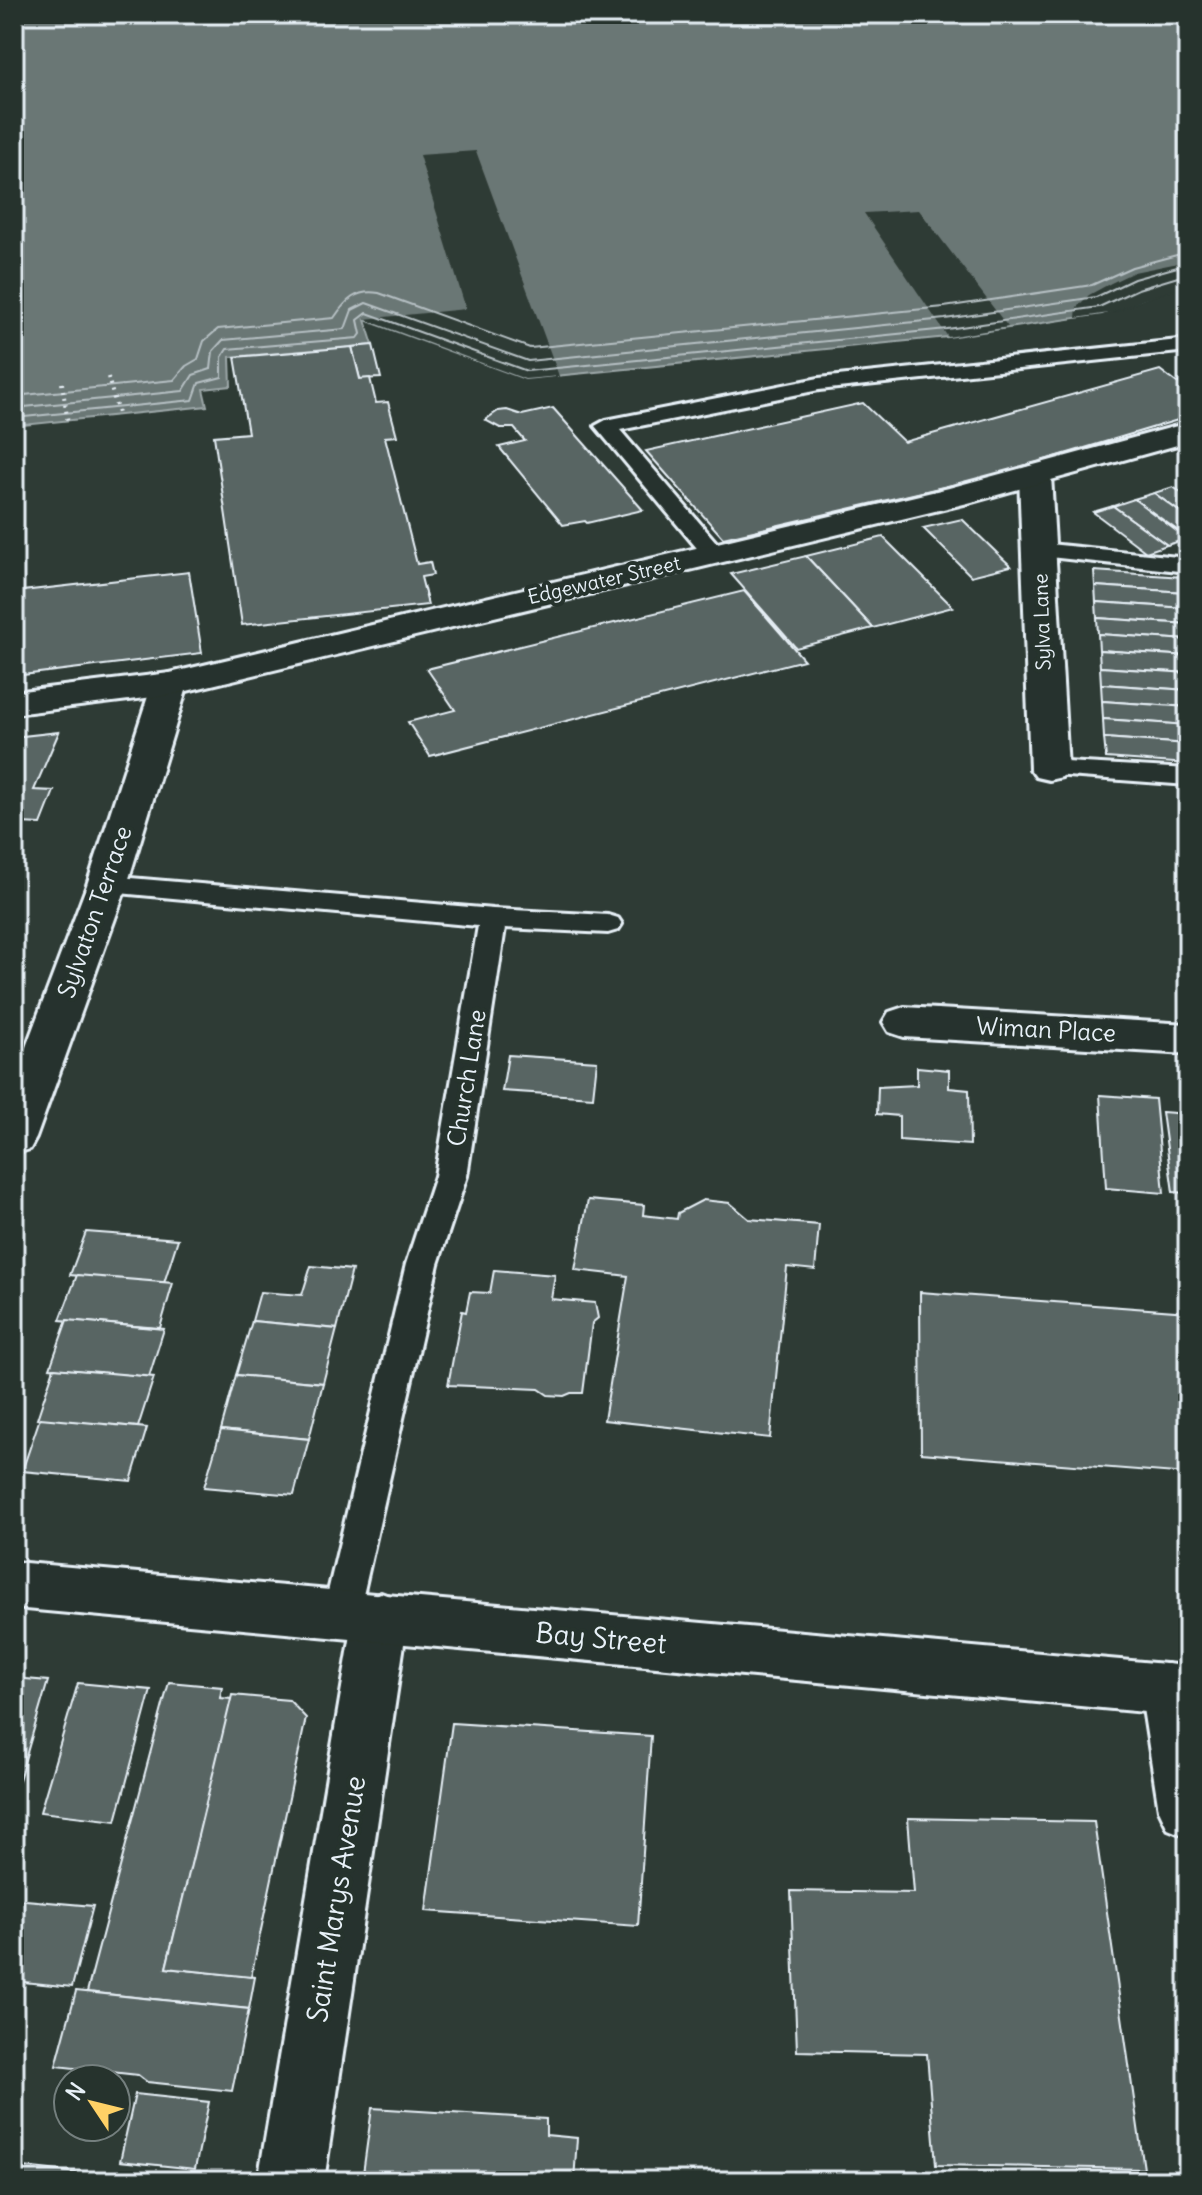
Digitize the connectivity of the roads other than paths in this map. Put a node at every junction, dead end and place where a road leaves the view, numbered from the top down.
1 (1188, 345) edge
2 (1188, 432) edge
3 (1035, 475) junction
4 (1039, 550) junction
5 (714, 554) junction
6 (1188, 565) edge
7 (170, 684) junction
8 (14, 703) edge
9 (1049, 769) joint
10 (1188, 777) edge
11 (107, 885) junction
12 (493, 918) junction
13 (608, 924) dead end
14 (904, 1022) dead end
15 (1188, 1039) edge
16 (14, 1138) edge
17 (14, 1585) edge
18 (361, 1615) junction
19 (1178, 1690) edge
20 (1188, 1810) edge
21 (291, 2181) edge

1 - 5 lane
2 - 3 street, Edgewater Street
3 - 4 street, Sylva Lane
3 - 5 street, Edgewater Street
4 - 6 lane
4 - 9 street, Sylva Lane
5 - 7 street, Edgewater Street
7 - 8 street, Edgewater Street
7 - 11 street, Sylvaton Terrace
9 - 10 lane
11 - 12 lane
11 - 16 street, Sylvaton Terrace
12 - 13 lane
12 - 18 lane, Church Lane
14 - 15 street, Wiman Place
17 - 18 street, Bay Street
18 - 19 street, Bay Street
18 - 21 street, Saint Marys Avenue
19 - 20 street

